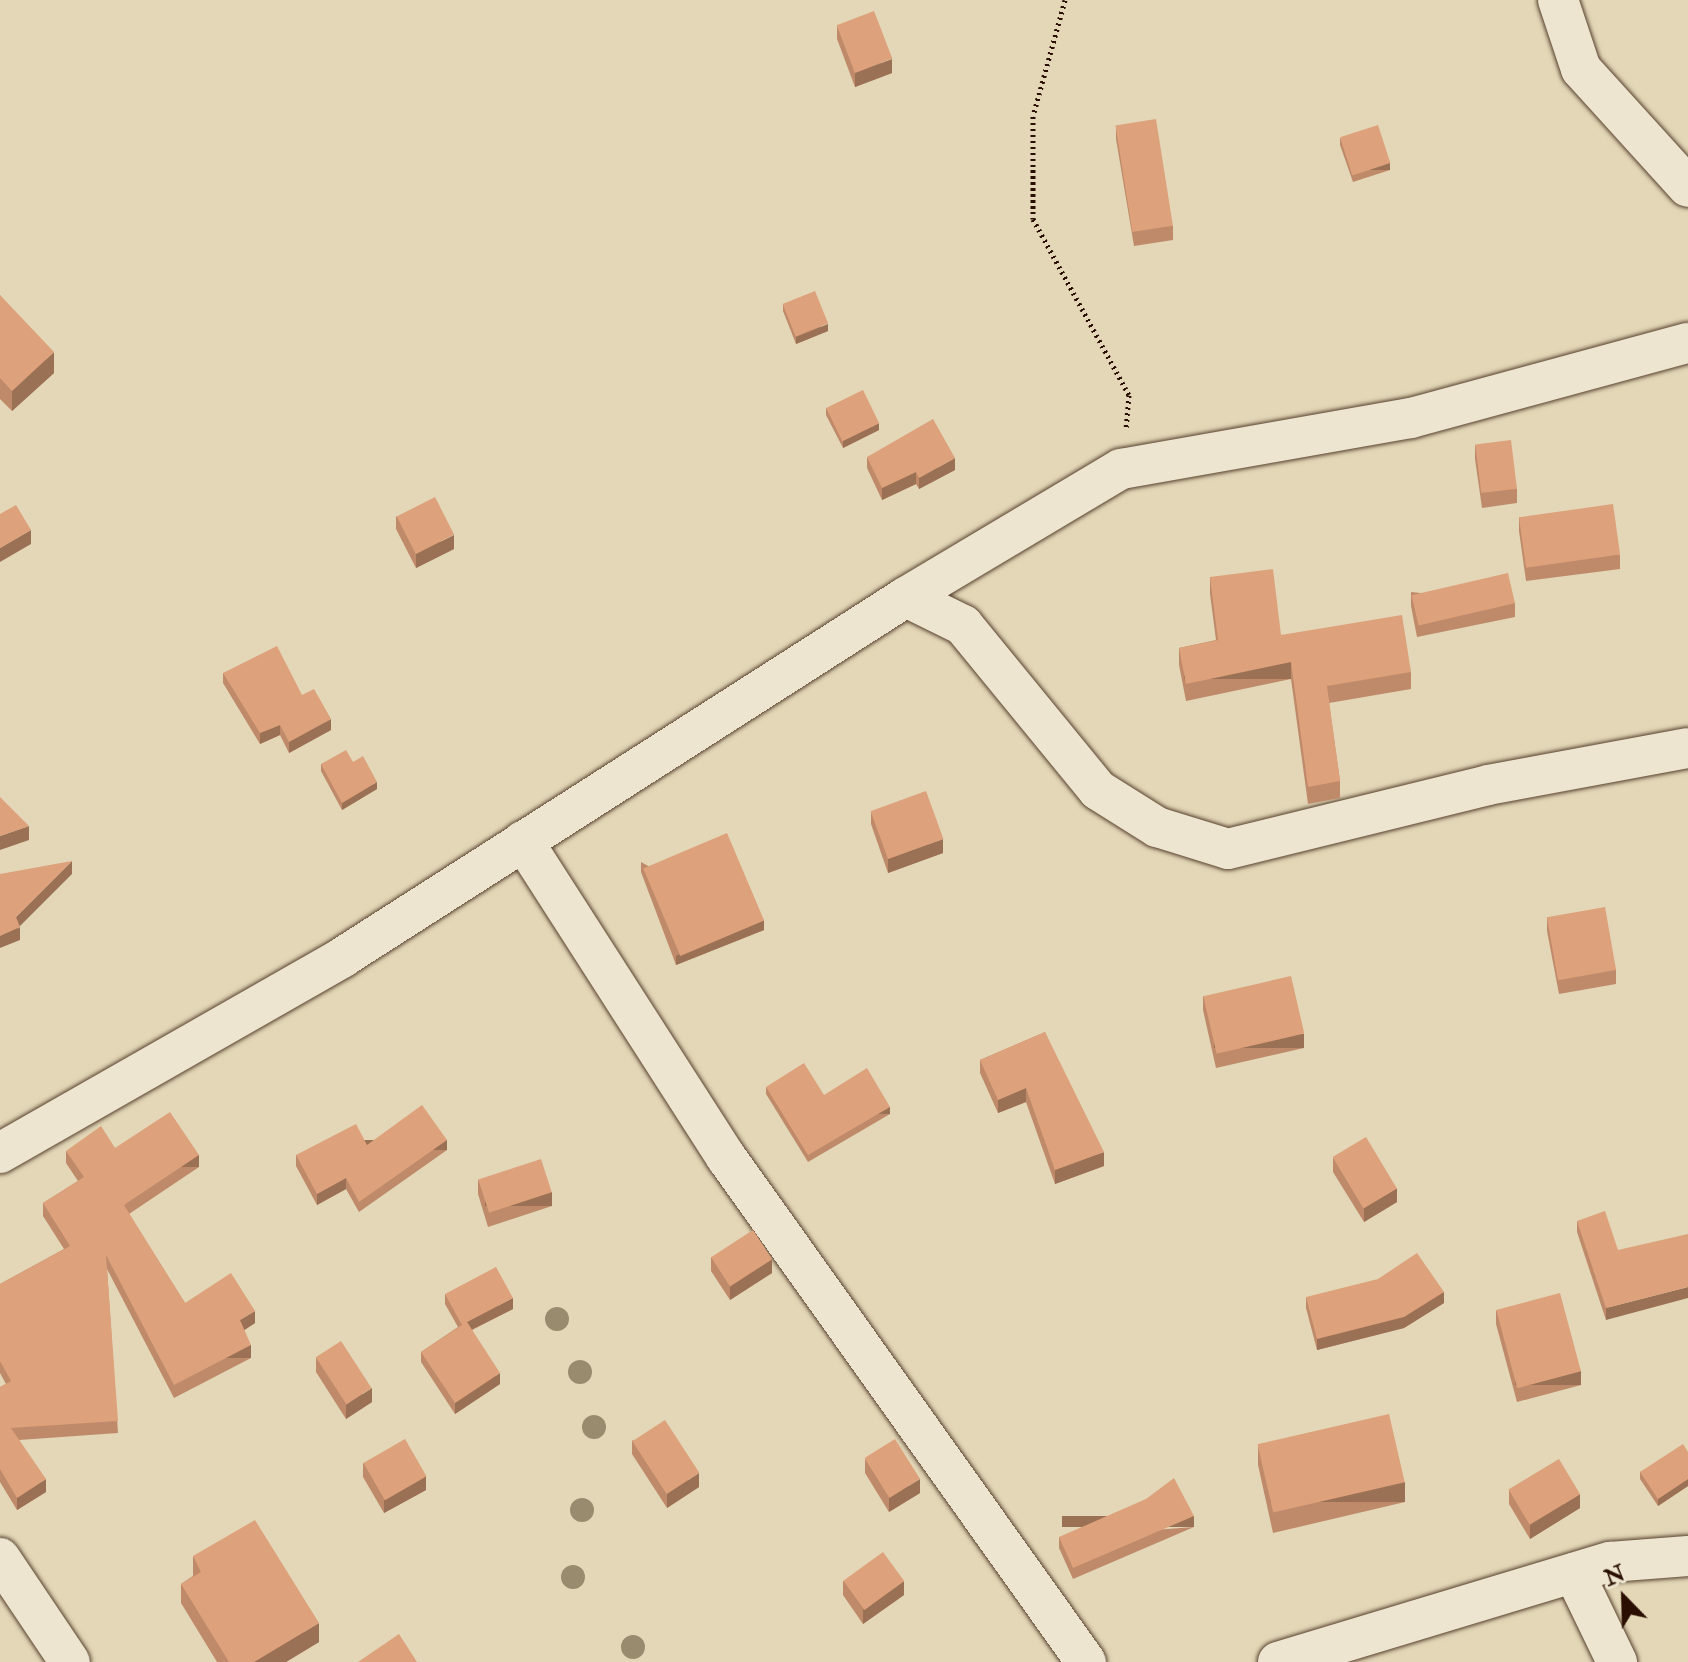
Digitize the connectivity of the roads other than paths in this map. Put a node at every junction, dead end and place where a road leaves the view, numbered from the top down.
1 (1558, 0) edge
2 (1688, 187) edge
3 (1688, 343) edge
4 (906, 597) junction
5 (1688, 748) edge
6 (523, 841) junction
7 (0, 1153) edge
8 (1688, 1556) edge
9 (0, 1558) edge
10 (1574, 1573) junction
11 (70, 1662) edge
12 (1086, 1662) edge
13 (1278, 1662) edge
14 (1617, 1662) edge

1 - 2 street
3 - 4 street
4 - 5 street
4 - 6 street
6 - 7 street
6 - 12 street
8 - 10 street
9 - 11 street
10 - 13 street
10 - 14 street

